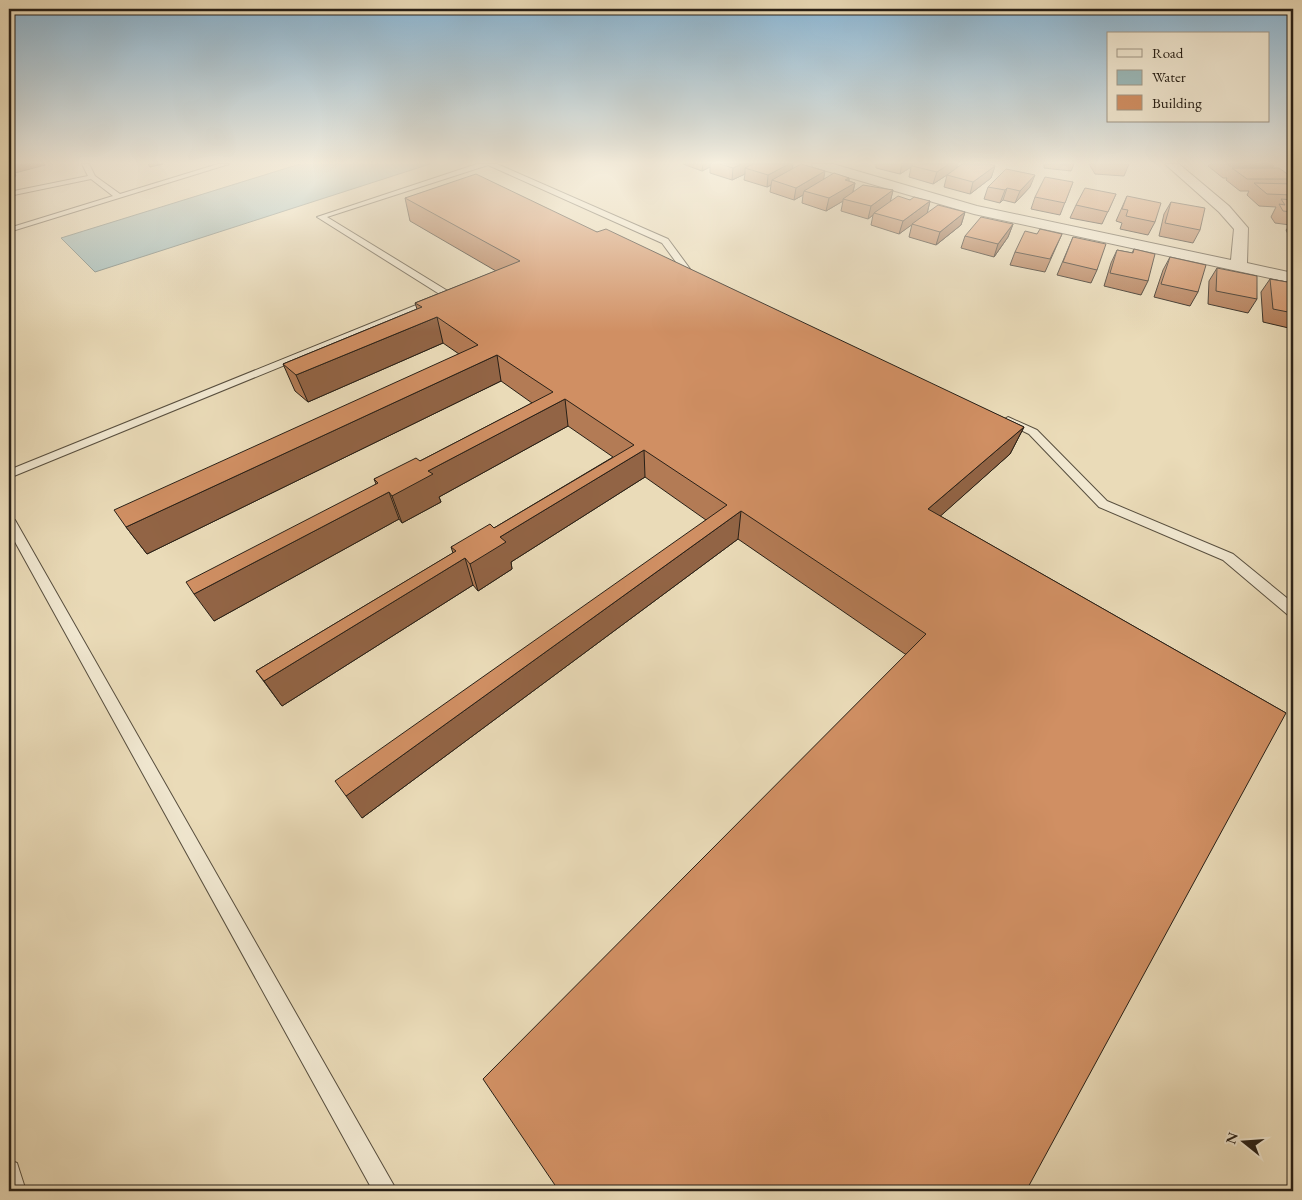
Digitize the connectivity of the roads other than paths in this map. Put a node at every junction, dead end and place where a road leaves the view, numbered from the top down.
1 (42, 220) edge
2 (324, 220) edge
3 (618, 220) edge
4 (1020, 220) edge
5 (1234, 220) edge
6 (9, 230) edge
7 (1238, 267) junction
8 (1293, 278) edge
9 (708, 284) edge
10 (997, 415) edge
11 (9, 474) edge
12 (9, 520) edge
13 (1293, 611) edge
14 (9, 1171) edge
15 (15, 1191) edge
16 (386, 1191) edge

1 - 6 lane
2 - 11 lane
3 - 9 lane
4 - 7 street
5 - 7 street
7 - 8 street
10 - 13 lane
12 - 16 lane
14 - 15 lane

